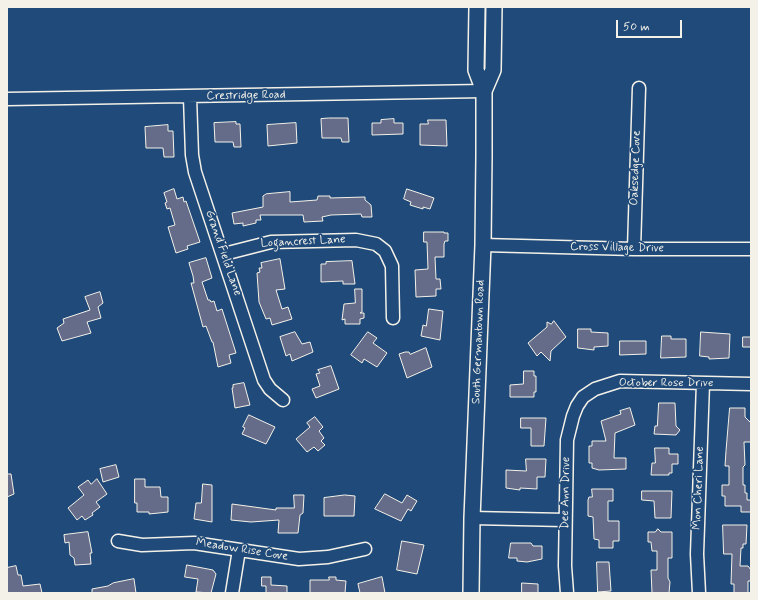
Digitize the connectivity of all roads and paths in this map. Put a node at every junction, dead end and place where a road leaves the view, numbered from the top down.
1 (477, 7) edge
2 (494, 7) edge
3 (639, 88) dead end
4 (484, 91) junction
5 (190, 97) junction
6 (7, 99) edge
7 (483, 245) junction
8 (634, 249) junction
9 (751, 249) edge
10 (224, 254) junction
11 (393, 318) dead end
12 (702, 383) junction
13 (751, 384) edge
14 (583, 397) joint
15 (283, 400) dead end
16 (472, 518) junction
17 (565, 520) junction
18 (118, 541) dead end
19 (365, 549) dead end
20 (239, 550) junction
21 (232, 593) edge
22 (471, 593) edge
23 (567, 593) edge
24 (700, 593) edge

1 - 4 main road, South Germantown Road
2 - 4 main road, South Germantown Road
3 - 8 street, Oaksedge Cove
4 - 5 street, Crestridge Road
4 - 7 main road, South Germantown Road
5 - 6 street, Crestridge Road
5 - 10 street, Grand Field Lane
7 - 8 street, Cross Village Drive
7 - 16 main road, South Germantown Road
8 - 9 street, Cross Village Drive
10 - 11 street, Logancrest Lane
10 - 15 street, Grand Field Lane
12 - 13 street, October Rose Drive
12 - 14 street, October Rose Drive
12 - 24 street, Mon Cheri Lane
14 - 17 street, Dee Ann Drive
16 - 17 street
16 - 22 main road, South Germantown Road
17 - 23 street, Dee Ann Drive
18 - 20 street, Meadow Rise Cove
19 - 20 street, Meadow Rise Cove
20 - 21 street

